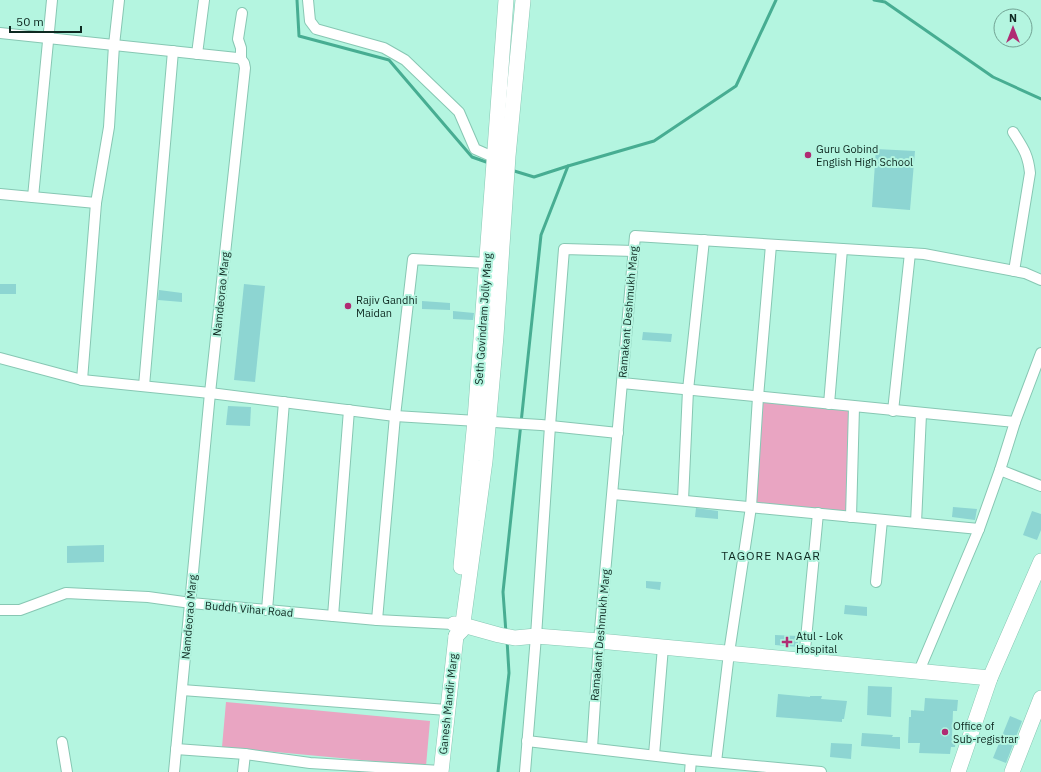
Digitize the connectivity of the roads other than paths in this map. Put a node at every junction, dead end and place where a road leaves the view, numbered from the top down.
1 (52, 0) edge
2 (119, 0) edge
3 (204, 0) edge
4 (308, 0) edge
5 (506, 0) edge
6 (523, 0) edge
7 (242, 13) dead end
8 (0, 33) edge
9 (49, 37) junction
10 (114, 45) junction
11 (173, 52) junction
12 (197, 54) junction
13 (241, 59) junction
14 (1013, 132) dead end
15 (501, 161) junction
16 (499, 184) junction
17 (0, 194) edge
18 (33, 198) junction
19 (96, 204) junction
20 (704, 240) junction
21 (771, 245) junction
22 (842, 249) junction
23 (634, 251) junction
24 (910, 253) junction
25 (487, 263) junction
26 (1014, 271) junction
27 (1041, 280) edge
28 (1041, 353) edge
29 (0, 358) edge
30 (82, 380) junction
31 (622, 384) junction
32 (144, 386) junction
33 (688, 390) junction
34 (210, 393) junction
35 (758, 397) junction
36 (284, 402) junction
37 (829, 404) junction
38 (854, 407) junction
39 (349, 410) junction
40 (893, 411) junction
41 (921, 414) junction
42 (395, 416) junction
43 (482, 421) junction
44 (1015, 422) junction
45 (545, 426) junction
46 (618, 433) junction
47 (1000, 470) junction
48 (1041, 486) edge
49 (612, 494) junction
50 (683, 500) junction
51 (750, 507) junction
52 (818, 513) junction
53 (851, 517) junction
54 (882, 520) junction
55 (916, 523) junction
56 (979, 529) junction
57 (1041, 561) edge
58 (876, 582) dead end
59 (191, 603) junction
60 (0, 610) edge
61 (267, 610) junction
62 (333, 616) junction
63 (376, 620) junction
64 (457, 628) junction
65 (536, 636) junction
66 (599, 641) junction
67 (663, 647) junction
68 (729, 653) junction
69 (804, 660) junction
70 (919, 671) junction
71 (990, 678) junction
72 (182, 690) junction
73 (1041, 698) edge
74 (447, 710) junction
75 (527, 741) junction
76 (62, 742) dead end
77 (592, 748) junction
78 (176, 749) junction
79 (244, 754) junction
80 (654, 755) junction
81 (691, 760) junction
82 (716, 762) junction
83 (309, 767) edge
84 (375, 770) edge
85 (67, 772) edge
86 (174, 772) edge
87 (243, 772) edge
88 (441, 772) edge
89 (525, 772) edge
90 (690, 772) edge
91 (821, 772) edge
92 (958, 772) edge
93 (1012, 772) edge

1 - 9 street
2 - 10 street
3 - 12 street
4 - 15 street
5 - 15 street, Seth Govindram Jolly Marg
6 - 15 street
7 - 13 street, Namdeorao Marg
8 - 9 street
9 - 10 street
9 - 18 street
10 - 11 street
10 - 19 street
11 - 12 street
11 - 32 street
12 - 13 street
13 - 34 street, Namdeorao Marg
14 - 26 street
15 - 16 street, Seth Govindram Jolly Marg
16 - 25 street, Seth Govindram Jolly Marg
16 - 43 street
17 - 18 street
18 - 19 street
19 - 30 street
20 - 21 street, Ramakant Deshmukh Marg
20 - 23 street, Ramakant Deshmukh Marg
20 - 33 street
21 - 22 street, Ramakant Deshmukh Marg
21 - 35 street
22 - 24 street, Ramakant Deshmukh Marg
22 - 37 street
23 - 31 street, Ramakant Deshmukh Marg
23 - 45 street
24 - 26 street, Ramakant Deshmukh Marg
24 - 40 street
25 - 42 street
25 - 43 street, Seth Govindram Jolly Marg
26 - 27 street, Ramakant Deshmukh Marg
28 - 44 street
29 - 30 street
30 - 32 street
31 - 33 street
31 - 46 street, Ramakant Deshmukh Marg
32 - 34 street
33 - 35 street
33 - 50 street
34 - 36 street
34 - 59 street, Namdeorao Marg
35 - 37 street
35 - 51 street
36 - 39 street
36 - 61 street
37 - 38 street
38 - 40 street
38 - 53 street
39 - 42 street
39 - 62 street
40 - 41 street
41 - 44 street
41 - 55 street
42 - 43 street
42 - 63 street
43 - 45 street
43 - 64 street, Seth Govindram Jolly Marg
44 - 47 street
45 - 46 street
45 - 65 street
46 - 49 street, Ramakant Deshmukh Marg
47 - 48 street
47 - 56 street
49 - 50 street
49 - 66 street, Ramakant Deshmukh Marg
50 - 51 street
51 - 52 street
51 - 68 street
52 - 53 street
52 - 69 street
53 - 54 street
54 - 55 street
54 - 58 street
55 - 56 street
56 - 70 street
57 - 71 street
59 - 60 street, Buddh Vihar Road
59 - 61 street, Buddh Vihar Road
59 - 72 street, Namdeorao Marg
61 - 62 street, Buddh Vihar Road
62 - 63 street, Buddh Vihar Road
63 - 64 street, Buddh Vihar Road
64 - 65 street
64 - 74 street, Ganesh Mandir Marg
65 - 66 street
65 - 75 street
66 - 67 street
66 - 77 street, Ramakant Deshmukh Marg
67 - 68 street
67 - 80 street
68 - 69 street
68 - 82 street
69 - 70 street
70 - 71 street
71 - 92 street
72 - 74 street
72 - 78 street, Namdeorao Marg
73 - 93 street
74 - 88 street, Ganesh Mandir Marg
75 - 77 street
75 - 89 street
76 - 85 street
77 - 80 street
78 - 79 street
78 - 86 street, Namdeorao Marg
79 - 83 street
79 - 87 street
80 - 81 street
81 - 82 street
81 - 90 street
82 - 91 street
83 - 84 street
84 - 88 street

